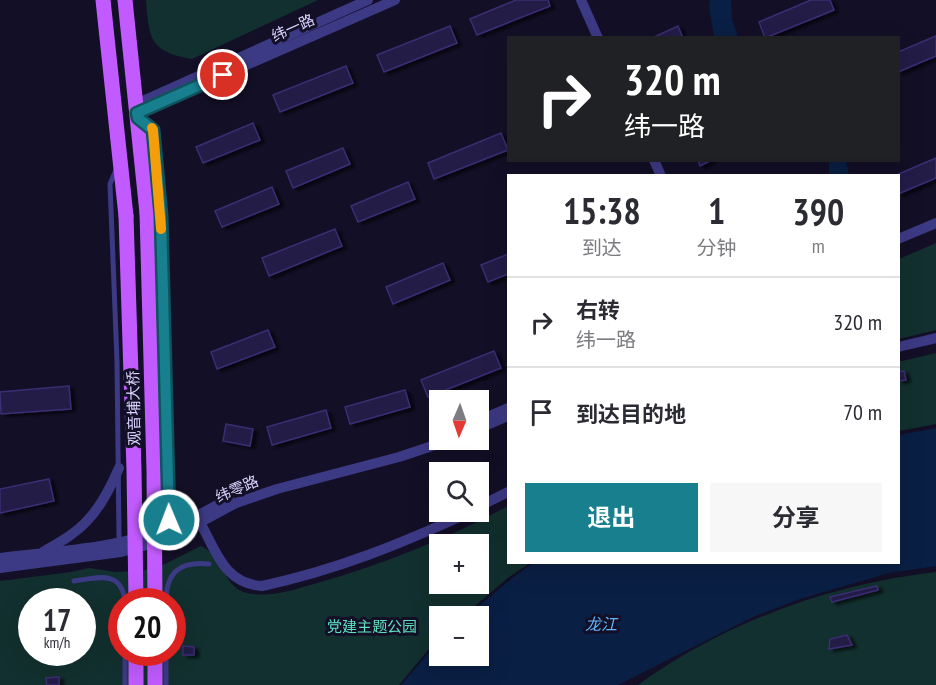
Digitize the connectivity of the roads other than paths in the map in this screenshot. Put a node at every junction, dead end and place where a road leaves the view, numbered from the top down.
1 (103, 0) edge
2 (125, 0) edge
3 (368, 0) edge
4 (395, 0) edge
5 (581, 0) edge
6 (588, 0) edge
7 (597, 36) edge
8 (604, 36) edge
9 (137, 112) junction
10 (120, 160) junction
11 (936, 223) edge
12 (936, 230) edge
13 (900, 238) edge
14 (900, 245) edge
15 (936, 338) edge
16 (900, 347) edge
17 (507, 408) edge
18 (489, 416) edge
19 (507, 416) edge
20 (489, 424) edge
21 (429, 441) edge
22 (429, 447) edge
23 (118, 468) junction
24 (507, 492) edge
25 (489, 502) edge
26 (169, 520) dead end
27 (448, 522) edge
28 (202, 526) dead end
29 (119, 537) dead end
30 (41, 553) junction
31 (0, 558) edge
32 (209, 564) dead end
33 (0, 568) edge
34 (74, 581) dead end
35 (121, 588) edge
36 (136, 588) edge
37 (155, 588) edge
38 (166, 588) edge
39 (125, 666) edge
40 (136, 666) edge
41 (155, 666) edge
42 (166, 666) edge
43 (125, 685) edge
44 (136, 685) edge
45 (155, 685) edge
46 (166, 685) edge

1 - 10 main road, 观音埔大桥
2 - 9 main road, 观音埔大桥
3 - 9 street, 纬一路
4 - 9 street, 纬一路
5 - 7 street
6 - 8 street
9 - 26 lane
9 - 37 main road, 观音埔大桥, bridge
10 - 23 lane
10 - 36 main road, 观音埔大桥, bridge
11 - 13 street
12 - 14 street
15 - 16 street
17 - 18 street
19 - 20 street
21 - 30 street, 纬零路
22 - 33 street, 纬零路
23 - 29 lane
23 - 30 street
24 - 25 street
27 - 28 street
30 - 31 street, 纬零路
32 - 38 lane
34 - 35 lane
39 - 43 lane
40 - 44 main road
41 - 45 main road
42 - 46 lane

